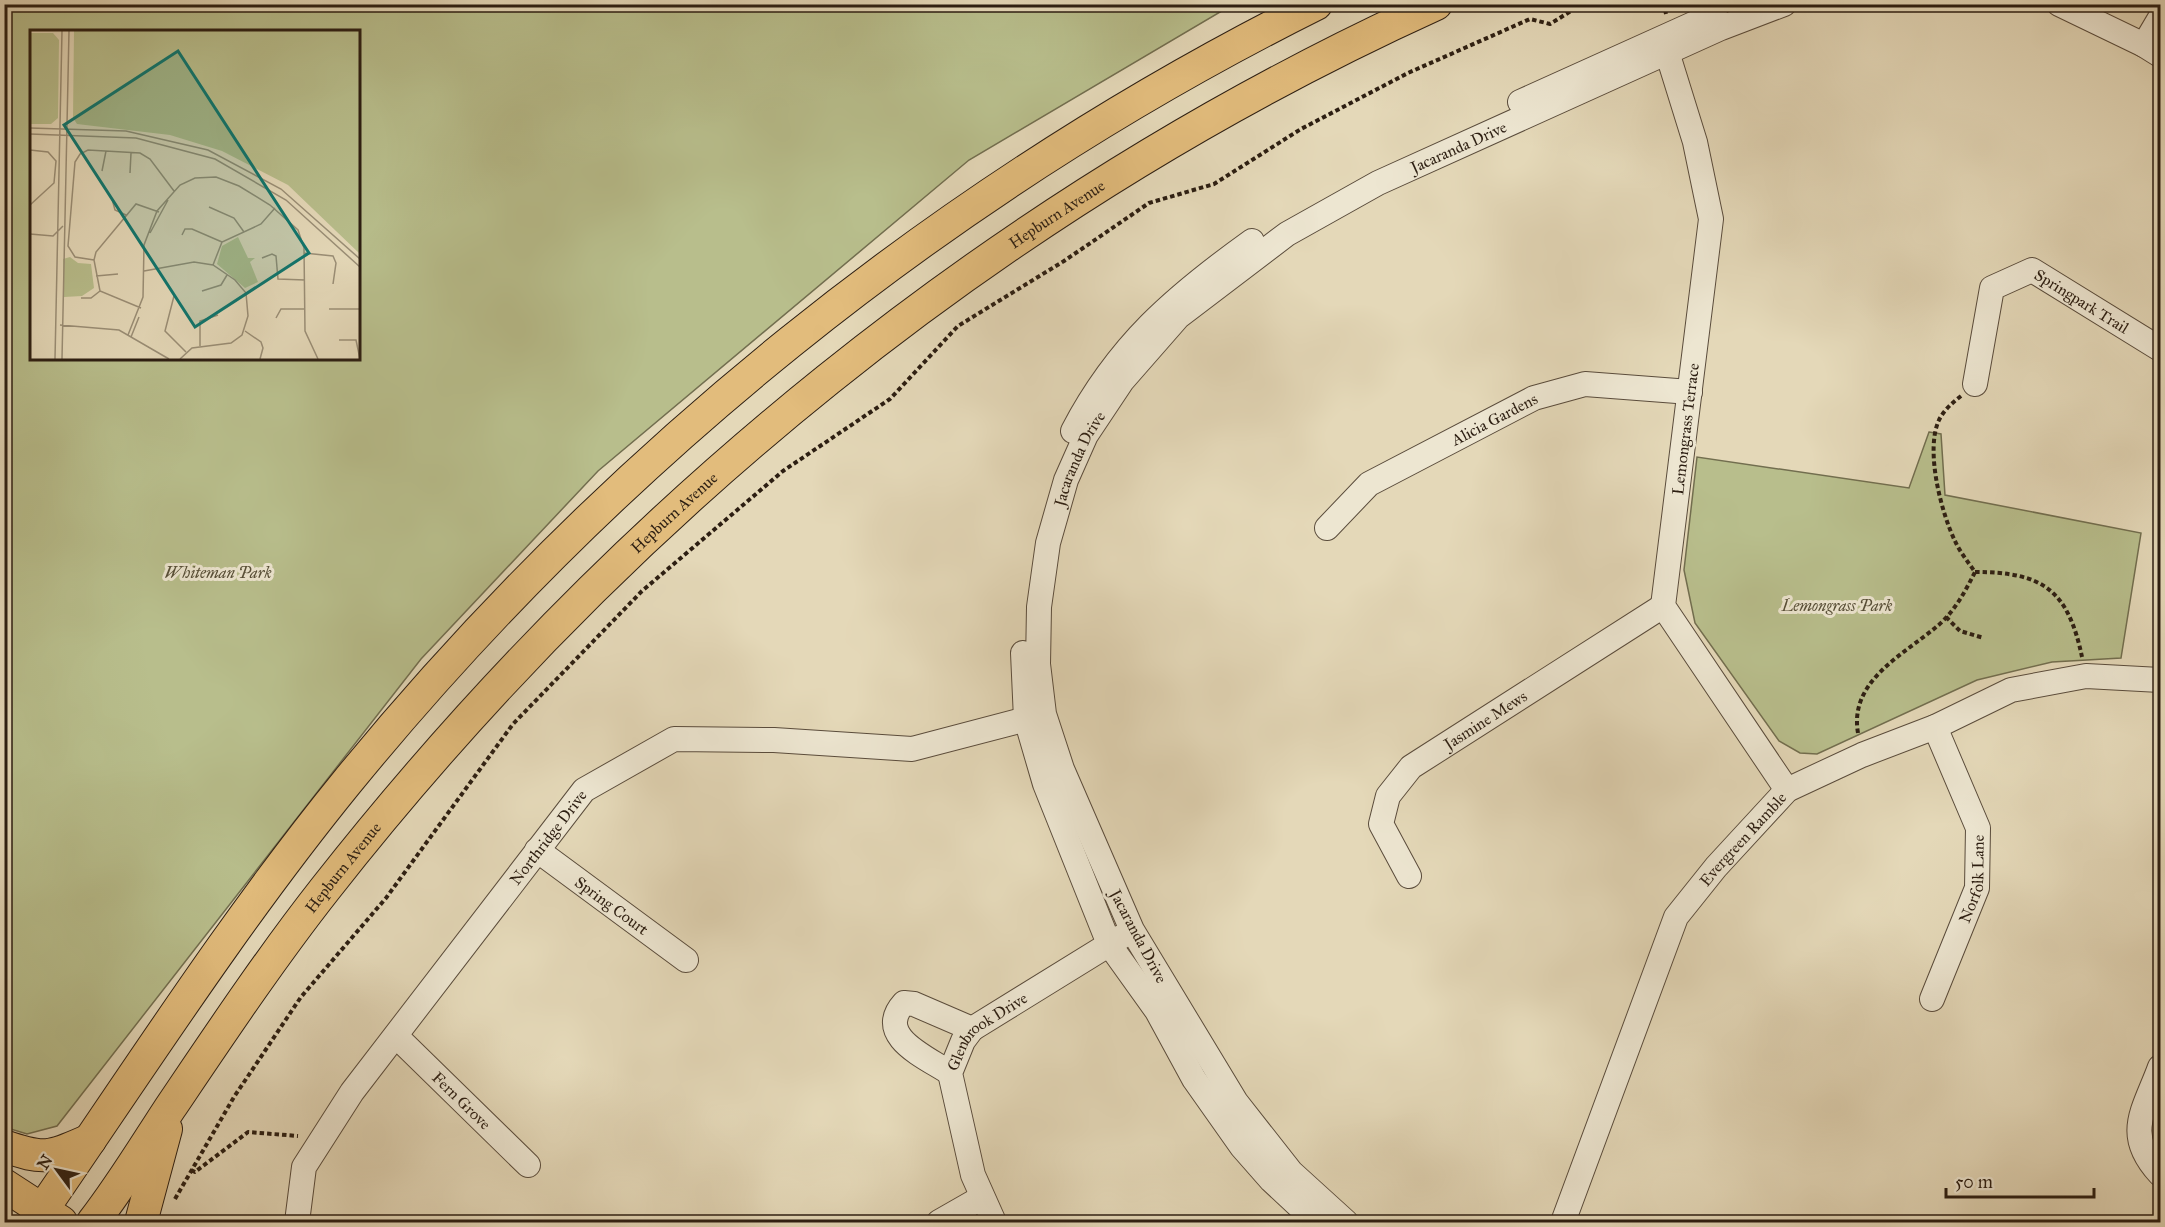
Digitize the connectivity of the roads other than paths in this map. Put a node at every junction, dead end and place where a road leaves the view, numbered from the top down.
1 (1316, 4) edge
2 (1436, 4) edge
3 (1735, 4) edge
4 (1784, 4) edge
5 (2059, 4) edge
6 (2094, 4) edge
7 (2155, 39) edge
8 (1666, 45) junction
9 (2160, 349) edge
10 (1975, 384) road end
11 (1690, 392) junction
12 (1327, 528) dead end
13 (1663, 606) junction
14 (2160, 680) edge
15 (1035, 716) junction
16 (1935, 727) junction
17 (1788, 790) junction
18 (537, 850) junction
19 (1409, 876) dead end
20 (1132, 930) junction
21 (1109, 944) junction
22 (686, 960) dead end
23 (1932, 999) dead end
24 (972, 1029) junction
25 (396, 1036) junction
26 (2160, 1067) edge
27 (950, 1072) junction
28 (171, 1107) junction
29 (90, 1140) junction
30 (4, 1146) edge
31 (528, 1165) dead end
32 (2160, 1174) edge
33 (4, 1185) edge
34 (981, 1198) junction
35 (46, 1218) edge
36 (93, 1222) edge
37 (141, 1222) edge
38 (297, 1222) edge
39 (939, 1222) edge
40 (994, 1222) edge
41 (1316, 1222) edge
42 (1346, 1222) edge
43 (1563, 1222) edge

1 - 29 main road
2 - 28 main road, Hepburn Avenue
3 - 8 street, Jacaranda Drive
4 - 8 street, Jacaranda Drive
5 - 7 street
6 - 7 street
8 - 11 street, Lemongrass Terrace
8 - 15 street, Jacaranda Drive
9 - 10 street, Springpark Trail
11 - 12 street, Alicia Gardens
11 - 13 street, Lemongrass Terrace
13 - 17 street
13 - 19 street, Jasmine Mews
14 - 16 street, Evergreen Ramble
15 - 18 street, Northridge Drive
15 - 20 street, Jacaranda Drive
15 - 21 street, Jacaranda Drive
16 - 17 street, Evergreen Ramble
16 - 23 street, Norfolk Lane
17 - 43 street, Evergreen Ramble
18 - 22 street, Spring Court
18 - 25 street, Northridge Drive
20 - 21 street, Glenbrook Drive
20 - 42 street, Jacaranda Drive
21 - 24 street, Glenbrook Drive
21 - 41 street, Jacaranda Drive
24 - 27 street, Glenbrook Drive
24 - 27 street
25 - 31 street, Fern Grove
25 - 38 street, Northridge Drive
26 - 32 street
27 - 34 street, Glenbrook Drive
28 - 36 main road, Hepburn Avenue
28 - 37 main road
29 - 30 main road
29 - 35 main road
33 - 35 main road
34 - 39 street
34 - 40 street, Glenbrook Drive

